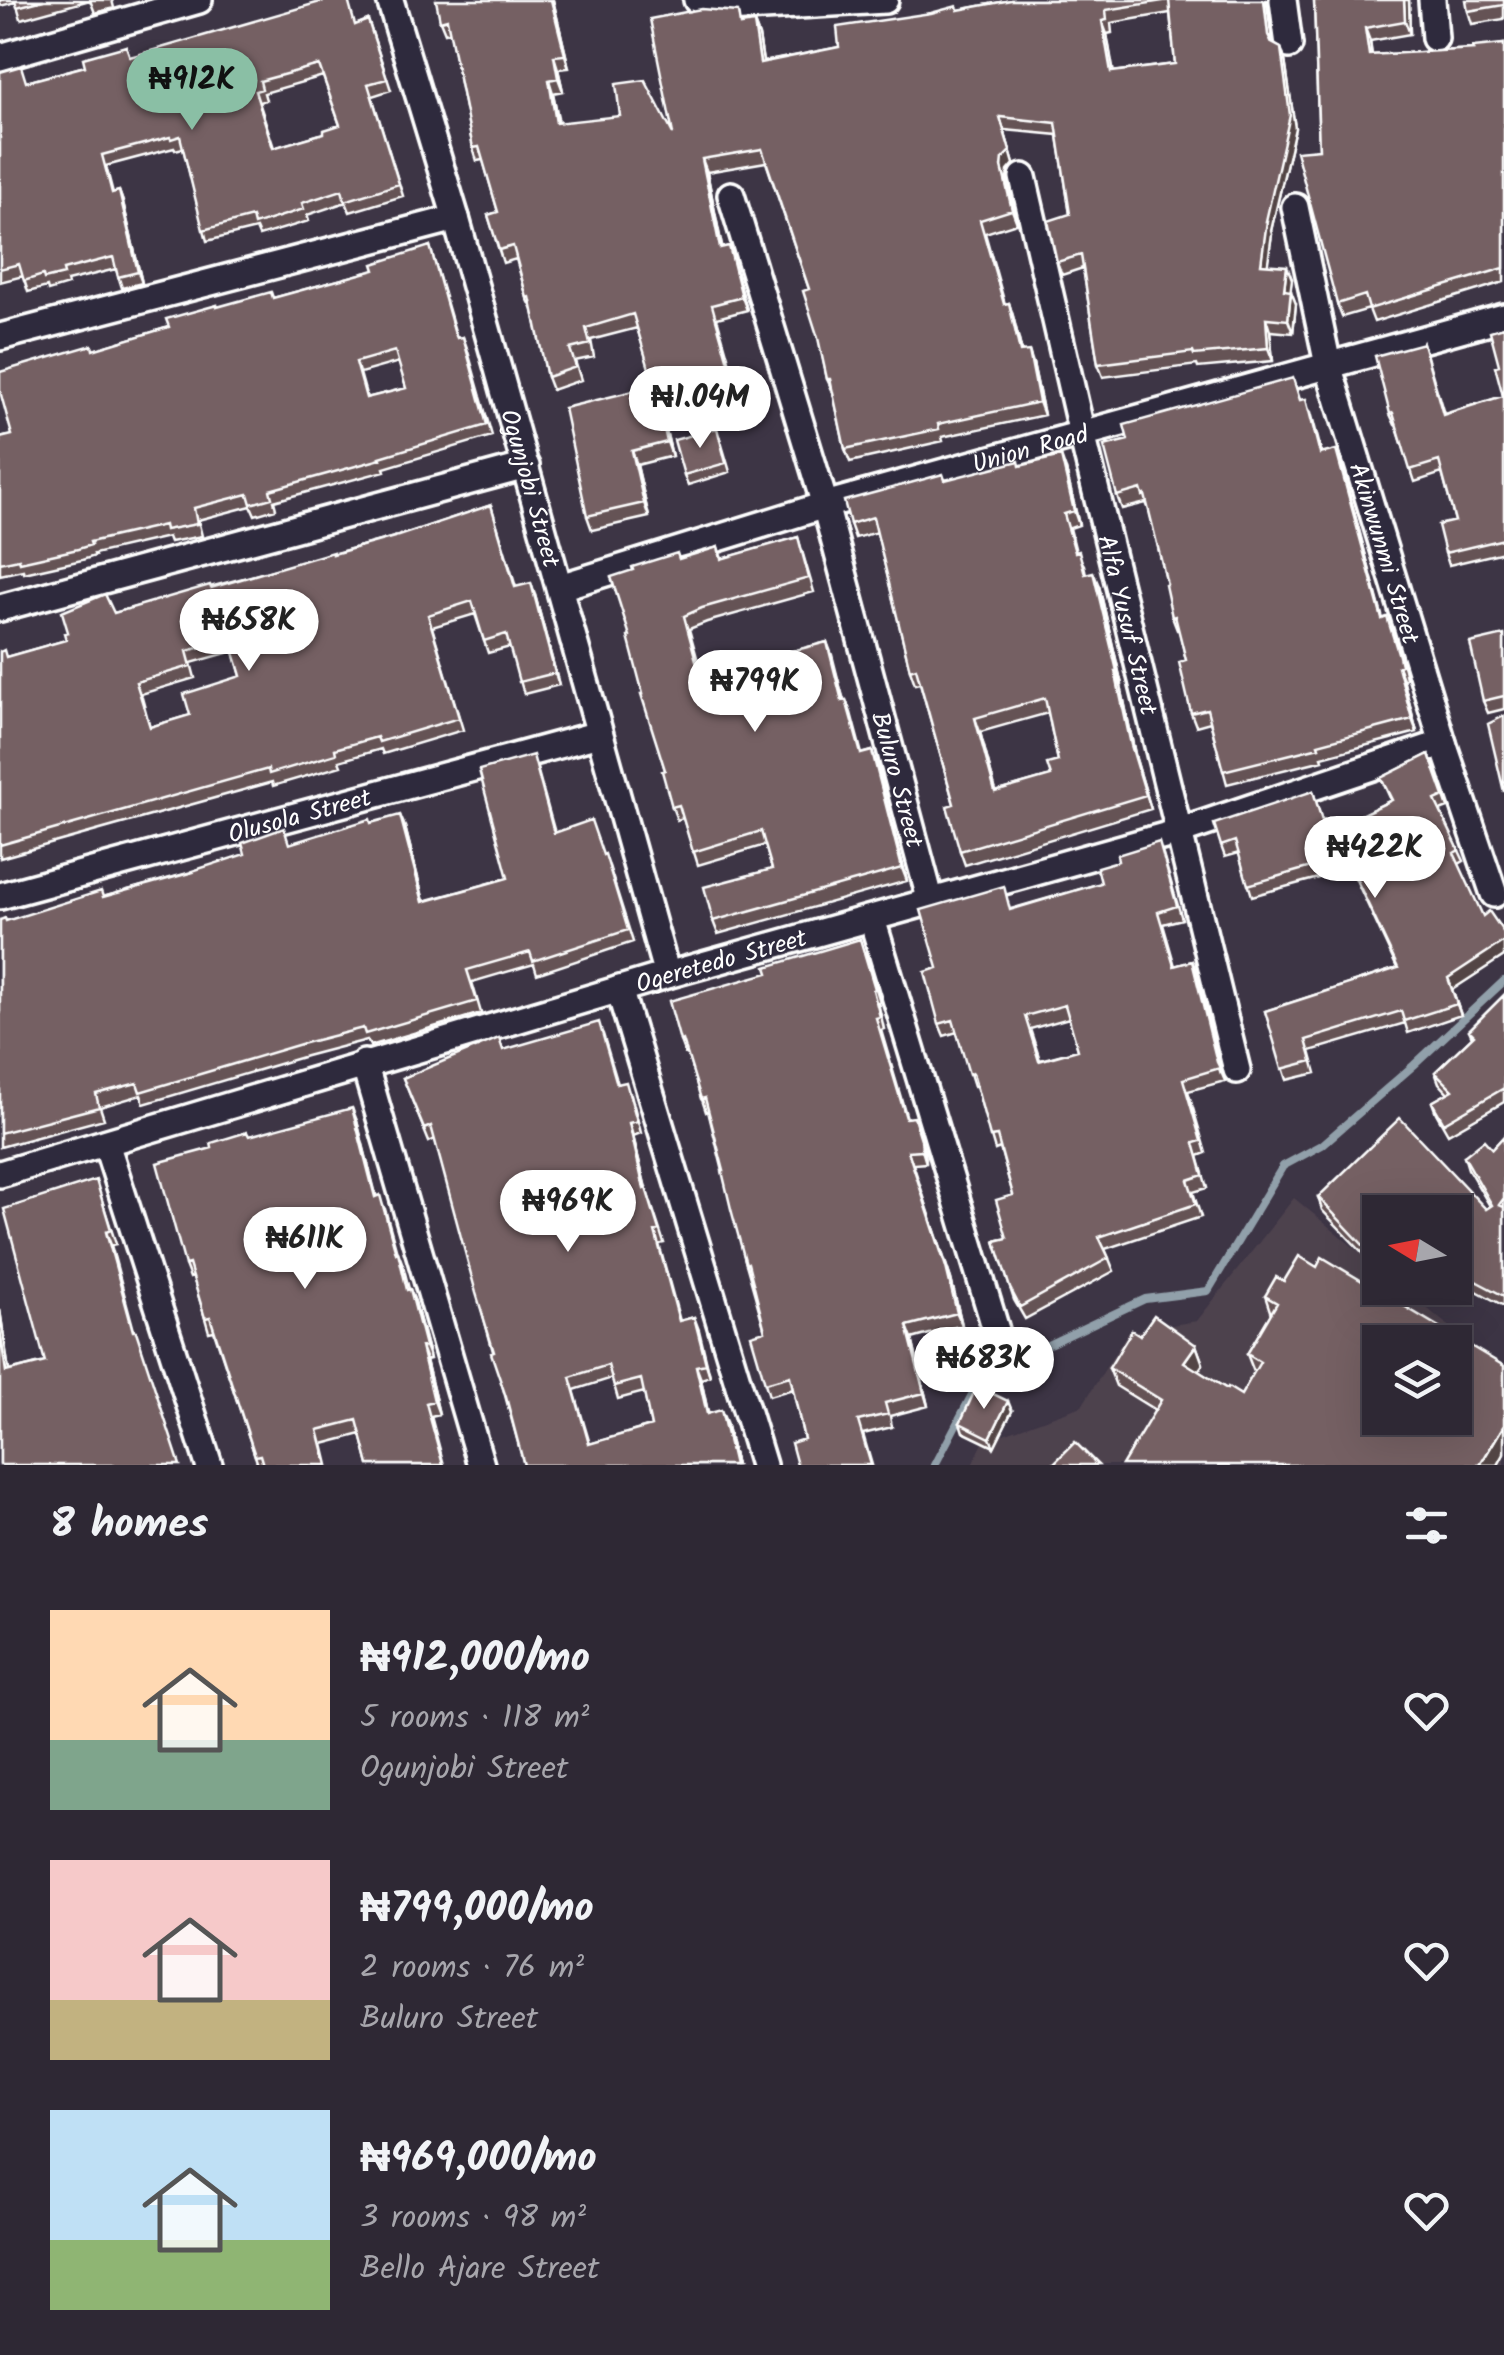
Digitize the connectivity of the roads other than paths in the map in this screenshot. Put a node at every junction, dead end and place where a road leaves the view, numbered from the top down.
1 (200, 0) edge
2 (390, 0) edge
3 (697, 0) edge
4 (885, 0) edge
5 (1284, 0) edge
6 (1432, 0) edge
7 (1435, 38) dead end
8 (1288, 46) dead end
9 (0, 58) edge
10 (1023, 176) dead end
11 (731, 195) dead end
12 (1295, 207) dead end
13 (456, 218) junction
14 (1504, 317) edge
15 (0, 337) edge
16 (1328, 365) junction
17 (1082, 434) junction
18 (526, 466) junction
19 (826, 504) junction
20 (560, 587) junction
21 (0, 608) edge
22 (600, 734) junction
23 (1443, 743) junction
24 (1179, 832) junction
25 (1494, 894) dead end
26 (0, 896) edge
27 (930, 902) junction
28 (872, 919) junction
29 (667, 974) junction
30 (619, 989) junction
31 (364, 1063) junction
32 (1237, 1070) dead end
33 (106, 1143) junction
34 (0, 1174) edge
35 (996, 1330) dead end
36 (209, 1465) edge
37 (481, 1465) edge
38 (764, 1465) edge

1 - 9 street
2 - 13 street, Ogunjobi Street
3 - 4 street
5 - 8 street
6 - 7 street
10 - 17 street, Alfa Yusuf Street
11 - 19 street, Buluro Street
12 - 16 street, Akinwunmi Street
13 - 15 street
13 - 18 street, Ogunjobi Street
14 - 16 street, Union Road
16 - 17 street, Union Road
16 - 23 street, Akinwunmi Street
17 - 19 street, Union Road
17 - 24 street, Alfa Yusuf Street
18 - 20 street, Ogunjobi Street
18 - 21 street
19 - 20 street, Union Road
19 - 27 street, Buluro Street
20 - 22 street, Ogunjobi Street
22 - 26 street, Olusola Street
22 - 29 street, Ogunjobi Street
23 - 24 street, Ogeretedo Street
23 - 25 street, Akinwunmi Street
24 - 27 street, Ogeretedo Street
24 - 32 street, Alfa Yusuf Street
27 - 28 street, Ogeretedo Street
28 - 29 street, Ogeretedo Street
28 - 35 street
29 - 30 street, Ogeretedo Street
30 - 31 street, Ogeretedo Street
30 - 38 street
31 - 33 street, Ogeretedo Street
31 - 37 street
33 - 34 street, Ogeretedo Street
33 - 36 street

